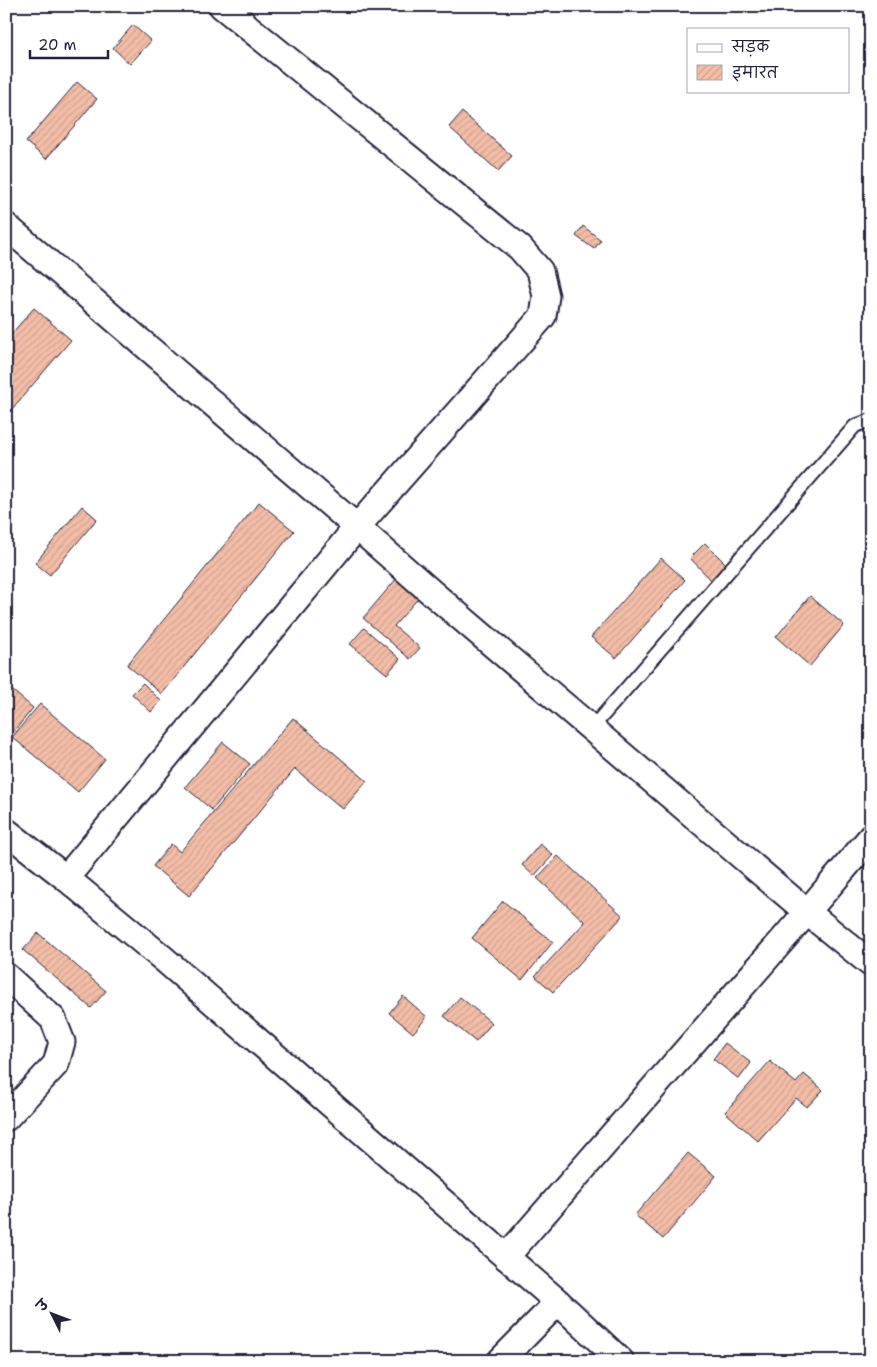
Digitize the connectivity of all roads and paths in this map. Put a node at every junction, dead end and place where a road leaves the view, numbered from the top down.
1 (222, 6) edge
2 (6, 226) edge
3 (871, 420) edge
4 (357, 527) junction
5 (591, 729) junction
6 (8, 837) edge
7 (871, 837) edge
8 (66, 878) junction
9 (808, 912) junction
10 (871, 964) edge
11 (6, 976) edge
12 (6, 1118) edge
13 (506, 1257) junction
14 (558, 1302) junction
15 (500, 1361) edge
16 (620, 1361) edge

1 - 4 street
2 - 4 street
3 - 5 lane
4 - 5 street
4 - 8 street
5 - 9 street
6 - 8 street
7 - 9 street
8 - 13 street
9 - 10 street
9 - 13 street
11 - 12 street
13 - 14 street
14 - 15 street
14 - 16 street

